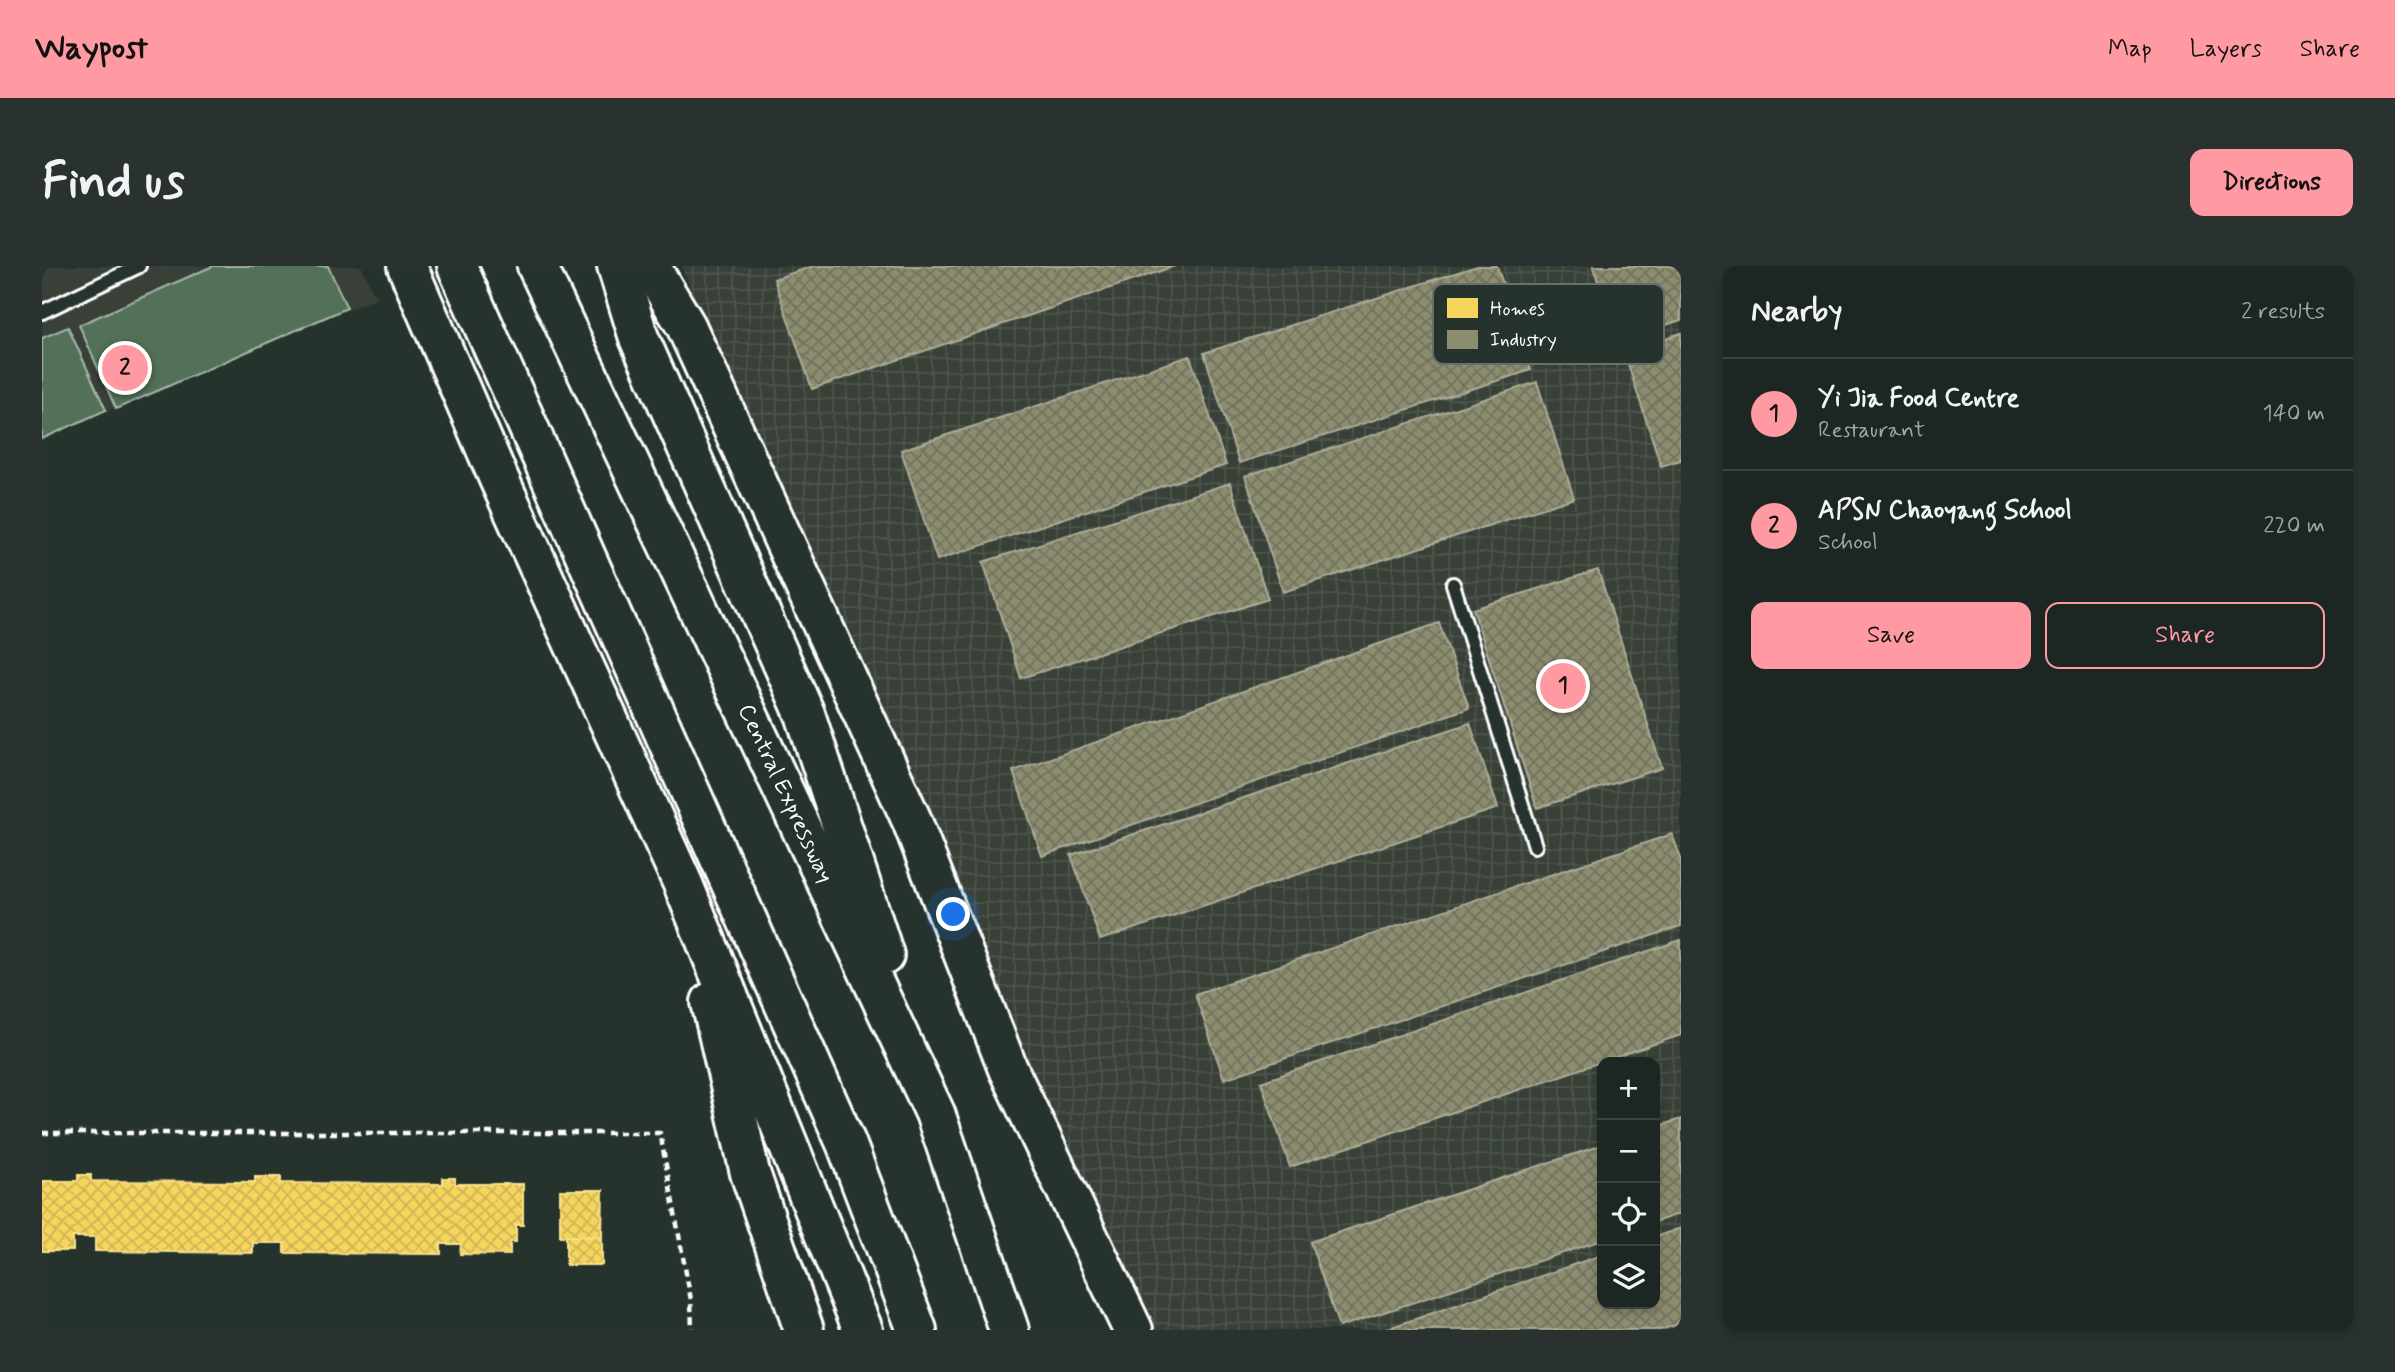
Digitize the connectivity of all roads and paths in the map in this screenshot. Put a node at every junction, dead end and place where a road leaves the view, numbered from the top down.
1 (139, 266) edge
2 (407, 266) edge
3 (457, 266) edge
4 (537, 266) edge
5 (617, 266) edge
6 (650, 266) edge
7 (42, 312) edge
8 (1453, 584) dead end
9 (1535, 846) dead end
10 (683, 884) junction
11 (935, 1113) junction
12 (42, 1133) edge
13 (692, 1330) edge
14 (804, 1330) edge
15 (863, 1330) edge
16 (917, 1330) edge
17 (1009, 1330) edge
18 (1133, 1330) edge

1 - 7 lane
2 - 10 highway
3 - 16 highway
4 - 11 highway, Central Expressway
5 - 11 highway
6 - 18 highway
8 - 9 lane
10 - 14 highway
10 - 15 highway
11 - 17 highway, Central Expressway
12 - 13 path

